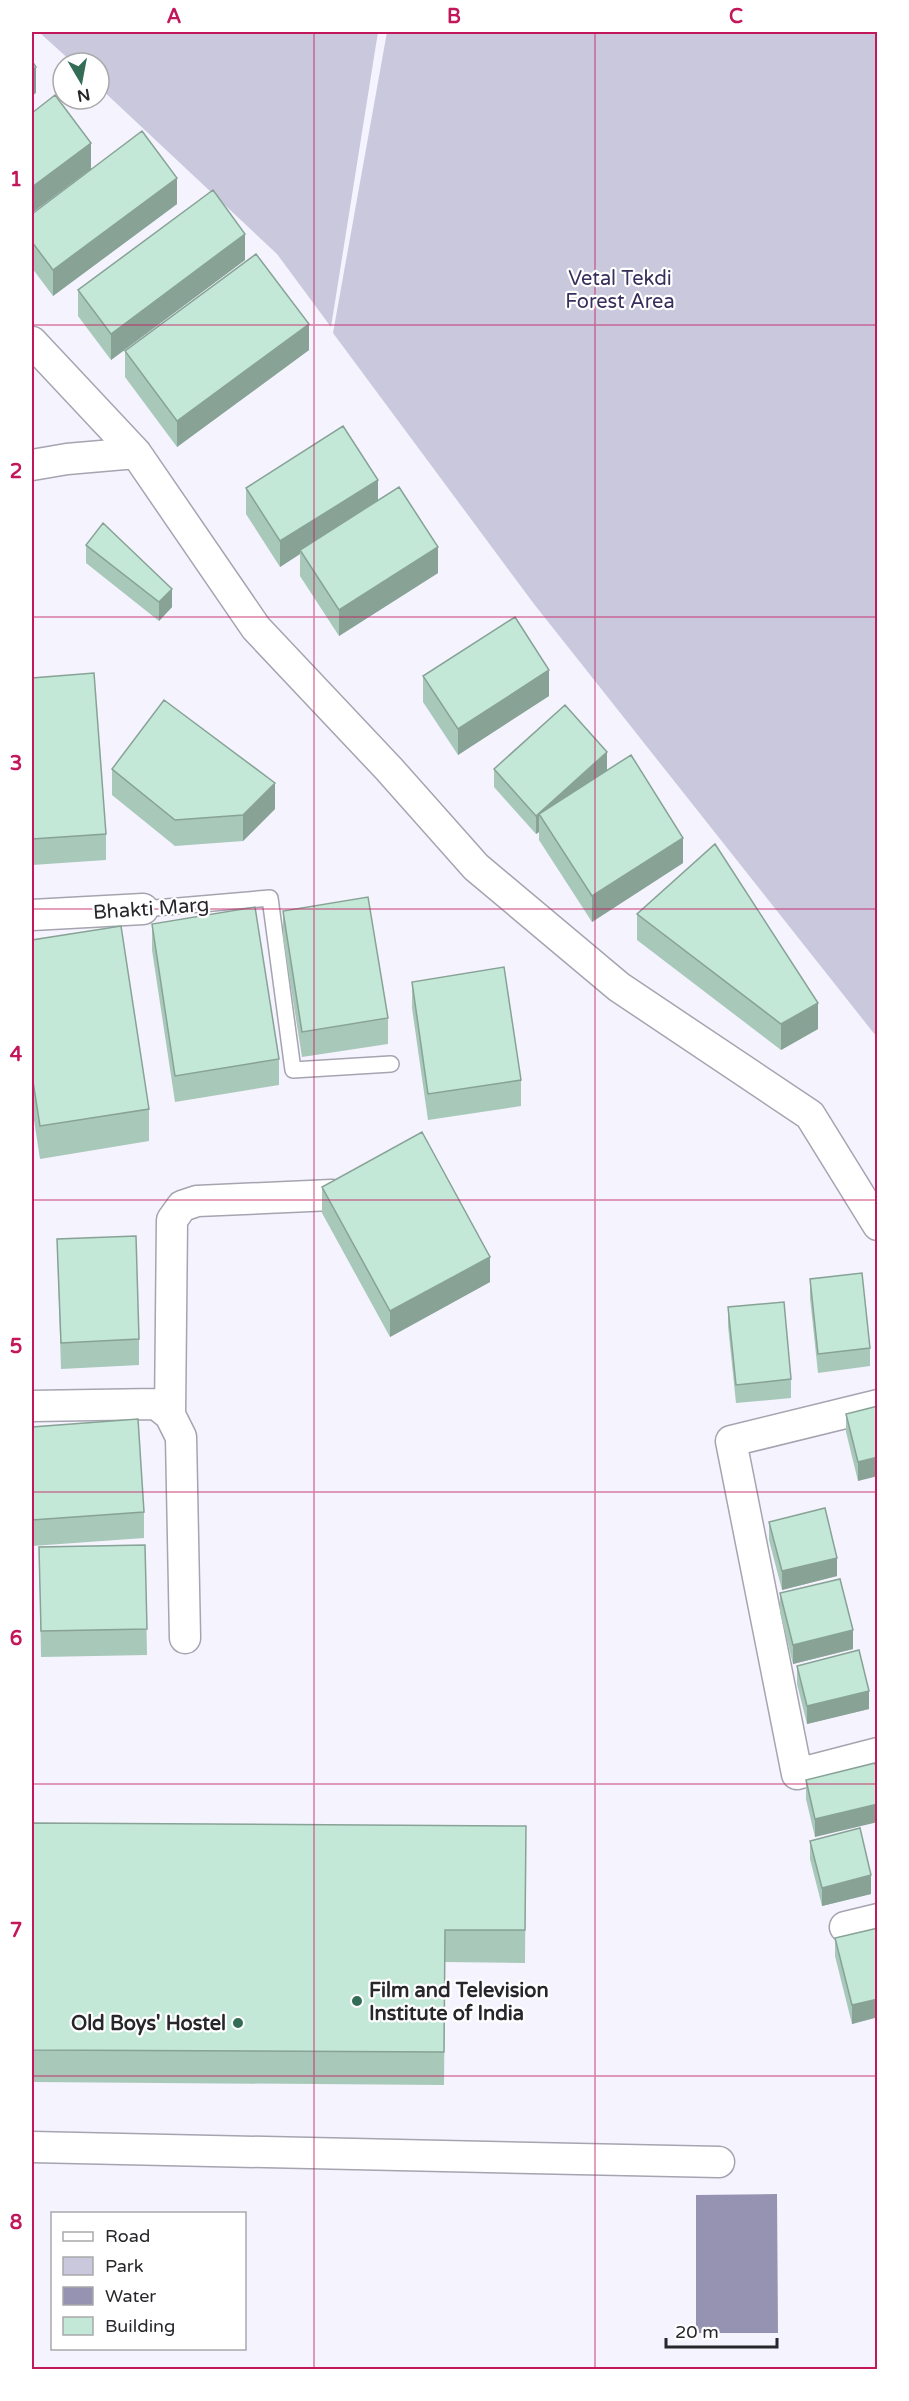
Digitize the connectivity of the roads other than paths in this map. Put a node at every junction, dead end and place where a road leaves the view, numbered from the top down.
1 (32, 342) edge
2 (136, 453) junction
3 (32, 465) edge
4 (143, 909) joint
5 (32, 915) edge
6 (391, 1064) dead end
7 (332, 1195) edge
8 (878, 1225) edge
9 (878, 1405) edge
10 (32, 1406) edge
11 (170, 1415) junction
12 (185, 1638) dead end
13 (878, 1753) edge
14 (878, 1919) edge
15 (845, 1927) dead end
16 (32, 2147) edge
17 (719, 2162) dead end

1 - 2 street
2 - 3 street
2 - 8 street
4 - 5 street, Bhakti Marg
4 - 6 lane, Bhakti Marg
7 - 11 street
9 - 13 street
10 - 11 street
11 - 12 street
14 - 15 street
16 - 17 street

